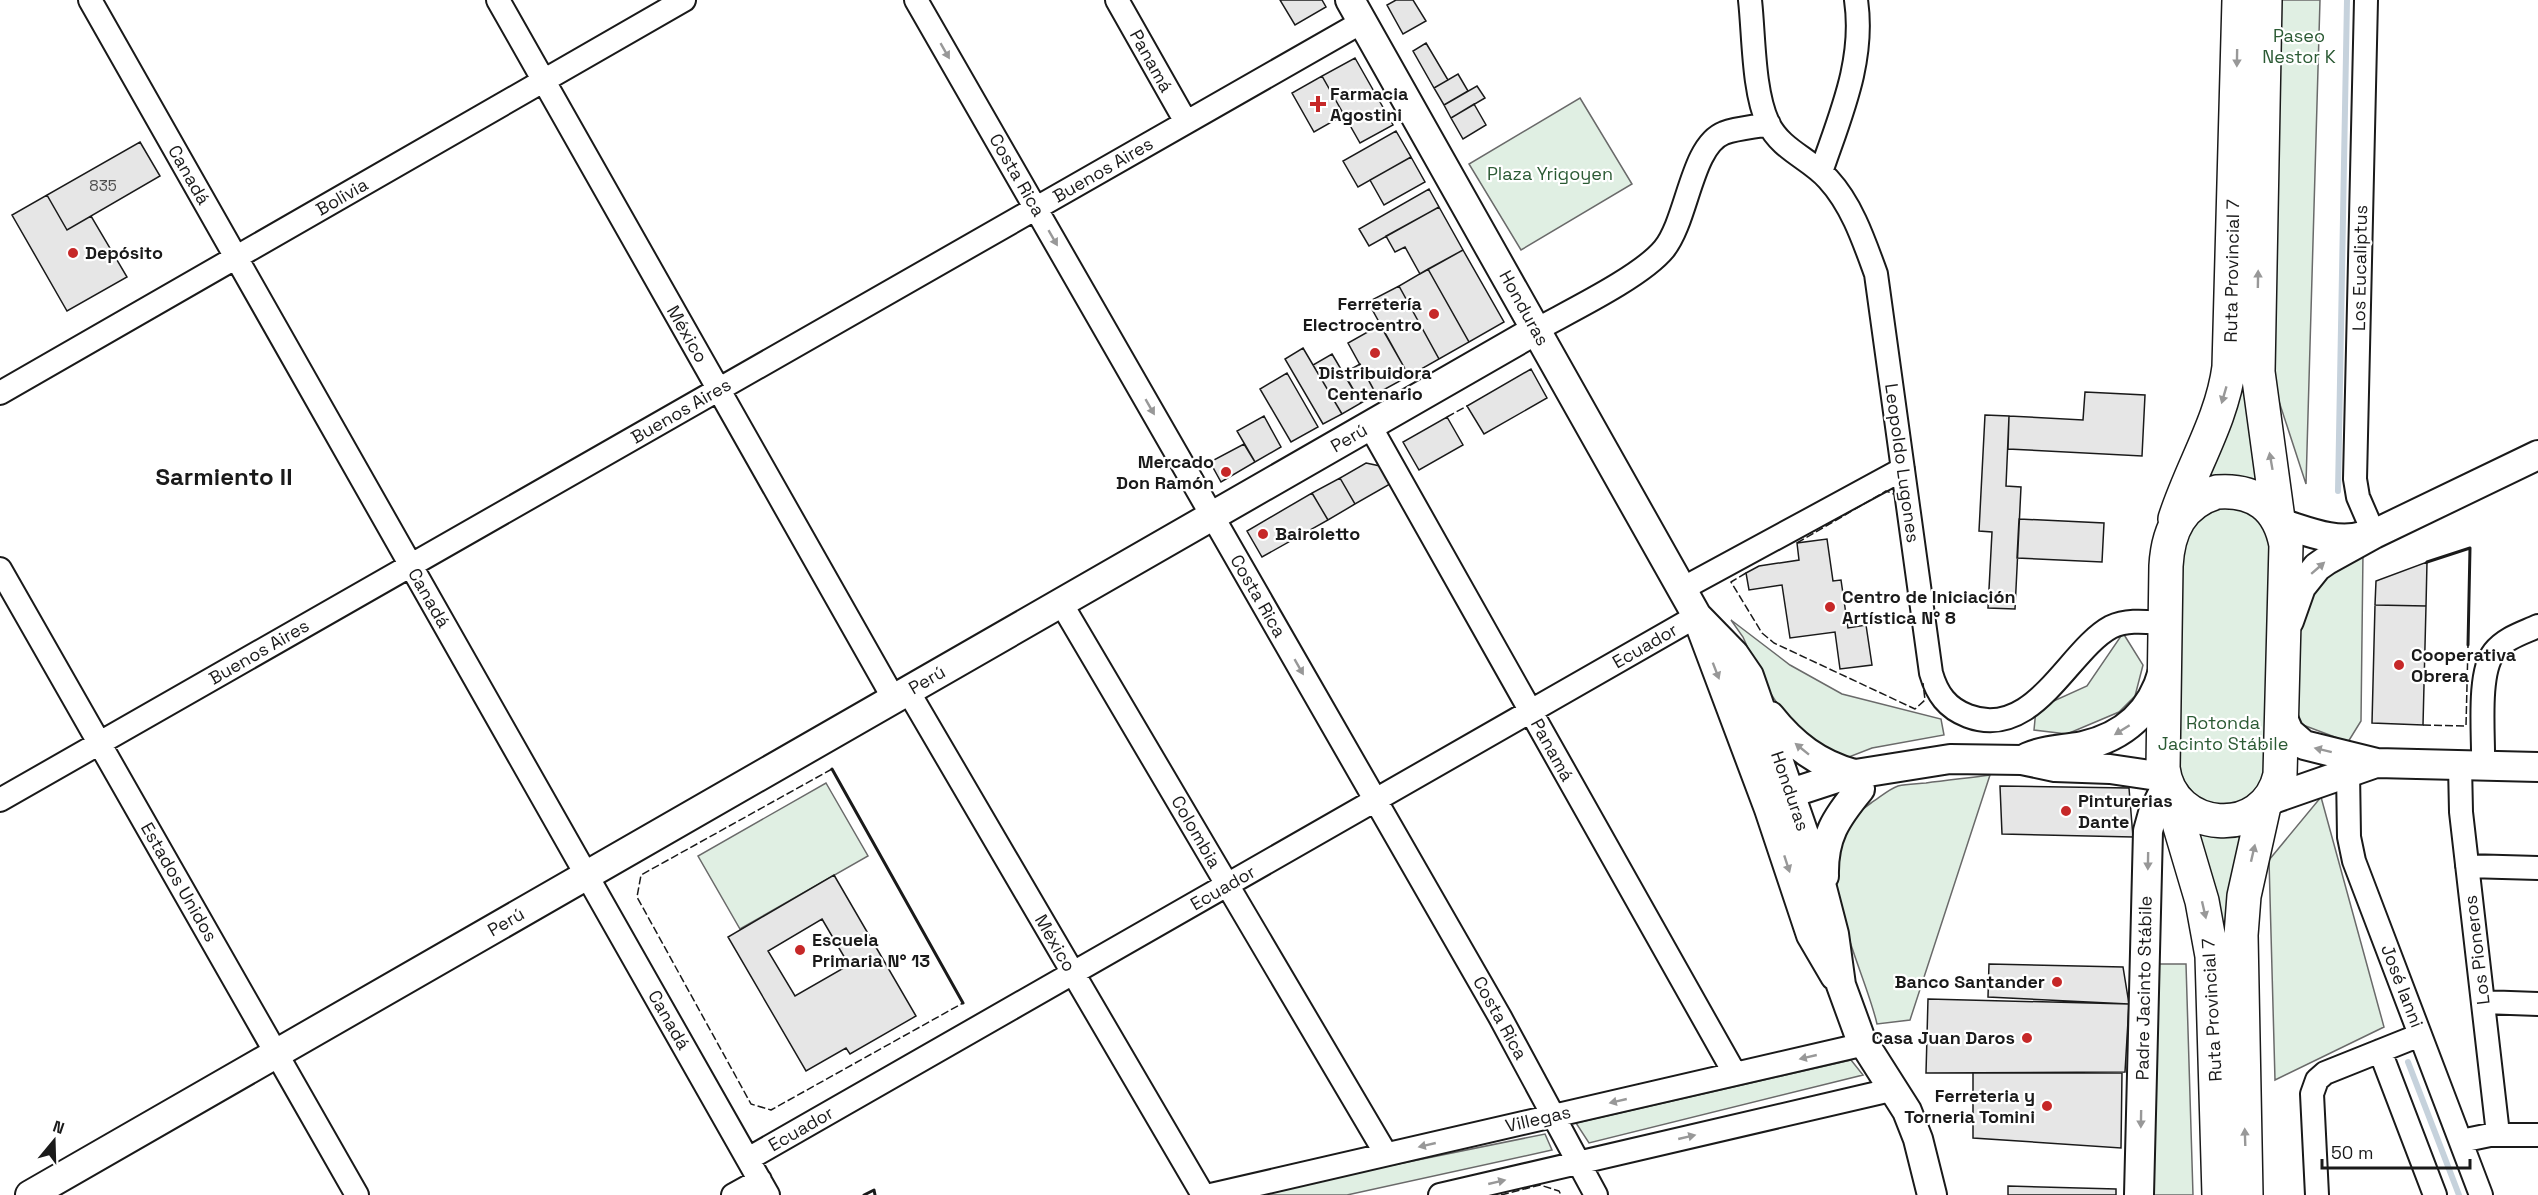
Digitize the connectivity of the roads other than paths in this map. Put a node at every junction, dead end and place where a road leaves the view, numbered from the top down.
1 (90, 0) edge
2 (498, 0) edge
3 (684, 0) edge
4 (916, 0) edge
5 (1117, 0) edge
6 (1750, 0) edge
7 (1856, 0) edge
8 (2239, 0) edge
9 (2265, 0) edge
10 (2366, 0) edge
11 (1356, 11) edge
12 (543, 81) junction
13 (1186, 122) junction
14 (1769, 124) junction
15 (1821, 172) junction
16 (1036, 208) junction
17 (236, 257) junction
18 (1536, 330) junction
19 (719, 389) junction
20 (0, 393) edge
21 (1370, 426) junction
22 (2538, 455) edge
23 (1903, 469) junction
24 (1213, 516) junction
25 (2279, 521) junction
26 (2172, 531) junction
27 (2373, 534) junction
28 (411, 565) junction
29 (0, 569) edge
30 (1682, 589) junction
31 (1061, 603) junction
32 (1697, 616) junction
33 (2165, 623) junction
34 (2538, 626) edge
35 (2284, 638) junction
36 (2164, 666) junction
37 (901, 695) junction
38 (1760, 702) junction
39 (1531, 711) junction
40 (2282, 716) junction
41 (99, 743) junction
42 (2022, 760) junction
43 (2378, 763) junction
44 (2472, 765) junction
45 (2538, 767) edge
46 (2348, 771) junction
47 (1857, 781) junction
48 (2167, 785) junction
49 (0, 800) edge
50 (1376, 800) junction
51 (1785, 803) junction
52 (2267, 803) junction
53 (2467, 866) junction
54 (2538, 868) edge
55 (587, 875) junction
56 (1227, 885) junction
57 (1825, 899) junction
58 (1073, 973) junction
59 (1841, 985) junction
60 (2483, 1002) junction
61 (2538, 1004) edge
62 (2420, 1035) junction
63 (1865, 1044) junction
64 (2380, 1051) junction
65 (276, 1053) junction
66 (1735, 1074) junction
67 (1895, 1089) junction
68 (1554, 1116) junction
69 (2498, 1134) junction
70 (2538, 1135) edge
71 (2461, 1141) junction
72 (1386, 1154) junction
73 (748, 1159) junction
74 (1578, 1163) junction
75 (764, 1187) edge
76 (30, 1195) edge
77 (357, 1195) edge
78 (733, 1195) edge
79 (1203, 1195) edge
80 (1211, 1195) edge
81 (1440, 1195) edge
82 (1596, 1195) edge
83 (1932, 1195) edge
84 (2139, 1195) edge
85 (2219, 1195) edge
86 (2246, 1195) edge
87 (2317, 1195) edge
88 (2434, 1195) edge
89 (2481, 1195) edge

1 - 17 street, Canadá
2 - 12 street, México
3 - 12 street, Bolivia
4 -> 16 street, Costa Rica
5 - 13 street, Panamá
6 - 14 street, Leopoldo Lugones
7 - 15 street
8 -> 26 highway, Ruta Provincial 7
25 -> 9 highway, Ruta Provincial 7
10 - 27 street, Los Eucaliptus
11 - 13 street, Buenos Aires
11 - 18 main road, Honduras
12 - 17 street, Bolivia
12 - 19 street, México
13 - 16 street, Buenos Aires
14 - 15 street, Leopoldo Lugones
14 - 18 street, Perú
15 - 23 street, Leopoldo Lugones
16 - 19 street, Buenos Aires
16 -> 24 street, Costa Rica
17 - 20 street, Bolivia
17 - 28 street, Canadá
18 - 21 main road, Perú
18 - 30 main road, Honduras
19 - 28 street, Buenos Aires
19 - 37 street, México
21 - 24 main road, Perú
21 - 39 street, Panamá
22 - 27 main road
23 - 30 street
23 - 33 street, Leopoldo Lugones
24 - 31 main road, Perú
24 -> 50 street, Costa Rica
25 - 26 highway
25 - 27 main road
25 - 35 highway
26 - 33 highway
35 -> 27 main road
28 - 41 street, Buenos Aires
28 - 55 street, Canadá
29 - 41 street, Estados Unidos
30 - 32 main road, Honduras
31 - 37 main road, Perú
31 - 56 street, Colombia
32 - 38 main road, Honduras
32 - 39 street, Ecuador
32 -> 51 main road, Honduras
33 - 36 highway
34 - 44 street, Los Pioneros
35 - 40 highway
36 -> 42 main road
36 - 48 highway
37 - 55 main road, Perú
37 - 58 street, México
47 -> 38 main road
38 - 51 main road, Honduras
39 - 50 street, Ecuador
39 - 66 street, Panamá
43 -> 40 main road
40 - 52 highway
41 - 49 street, Buenos Aires
41 - 65 street, Estados Unidos
42 - 47 main road
42 - 48 main road
43 - 44 main road
43 - 46 main road
44 - 45 main road
44 - 53 street, Los Pioneros
46 - 52 main road
46 - 62 street, José Ianni
47 - 51 main road
47 - 57 main road
48 - 52 highway
48 -> 84 main road, Padre Jacinto Stábile
48 -> 85 highway, Ruta Provincial 7
50 - 56 street, Ecuador
50 - 68 street, Costa Rica
51 - 57 main road, Honduras
51 -> 59 main road, Honduras
86 -> 52 highway, Ruta Provincial 7
53 - 54 street
53 - 60 street, Los Pioneros
55 - 65 main road, Perú
55 - 73 street, Canadá
56 - 58 street, Ecuador
56 - 72 street, Colombia
57 - 59 main road, Honduras
58 - 73 street, Ecuador
58 - 79 street, México
59 - 63 main road, Honduras
60 - 61 street
60 - 69 street, Los Pioneros
62 - 64 street
62 - 71 street, José Ianni
63 -> 66 street, Villegas
63 - 67 main road, Honduras
64 - 87 street
64 - 88 street
65 - 76 main road, Perú
65 - 77 street, Estados Unidos
66 -> 68 street, Villegas
74 -> 67 street
67 - 83 main road, Honduras
68 -> 72 street, Villegas
68 - 74 street, Costa Rica
69 - 70 street
69 - 71 street
71 - 89 street, José Ianni
72 - 80 street, Villegas
73 - 75 street, Canadá
81 -> 74 street
74 - 82 street, Costa Rica
75 - 78 street

